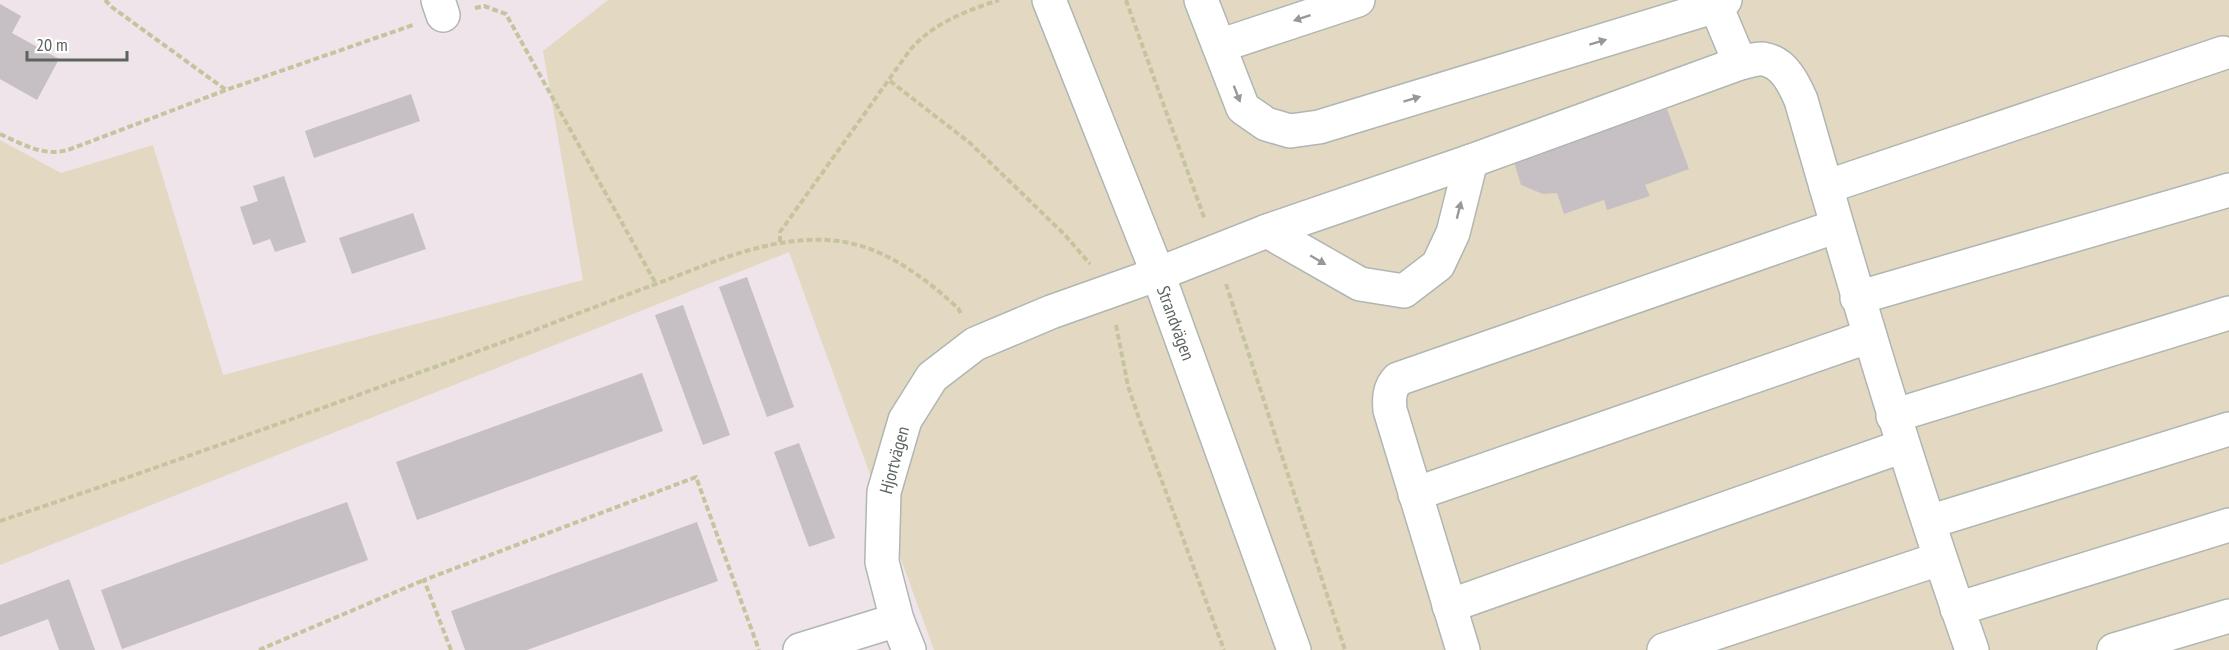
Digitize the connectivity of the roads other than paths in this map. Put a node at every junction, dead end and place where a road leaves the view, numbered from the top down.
1 (1049, 0) edge
2 (1201, 0) edge
3 (1358, 0) edge
4 (1720, 3) edge
5 (1219, 46) junction
6 (2223, 53) dead end
7 (1740, 63) junction
8 (1471, 161) junction
9 (1826, 187) junction
10 (2229, 190) edge
11 (1837, 226) junction
12 (1268, 231) junction
13 (1158, 274) junction
14 (1857, 298) junction
15 (2229, 313) edge
16 (1870, 336) junction
17 (2229, 429) edge
18 (1898, 431) junction
19 (1415, 494) junction
20 (1929, 522) junction
21 (2229, 525) edge
22 (1939, 559) junction
23 (1449, 606) junction
24 (1957, 609) junction
25 (2229, 616) edge
26 (897, 620) junction
27 (800, 650) edge
28 (909, 650) edge
29 (1294, 650) edge
30 (1463, 650) edge
31 (1664, 650) edge
32 (1972, 650) edge
33 (2114, 650) edge

1 - 13 street, Strandvägen
2 - 5 street
3 -> 5 street
5 -> 4 street
4 - 7 street
6 - 9 street
7 - 8 street, Hjortvägen
7 - 9 street, Hjortvägen
8 - 12 street, Hjortvägen
12 -> 8 street
9 - 11 street, Hjortvägen
10 - 14 street
11 - 14 street, Hjortvägen
11 - 19 street
12 - 13 street, Hjortvägen
13 - 26 street, Hjortvägen
13 - 29 street, Strandvägen
14 - 16 street, Hjortvägen
15 - 18 street
16 - 18 street, Hjortvägen
16 - 19 street
17 - 20 street
18 - 20 street, Hjortvägen
18 - 23 street
19 - 23 street
20 - 22 street, Hjortvägen
21 - 24 street
22 - 24 street, Hjortvägen
22 - 31 street
23 - 30 street
24 - 32 street, Hjortvägen
25 - 33 street
26 - 27 street
26 - 28 street, Hjortvägen

